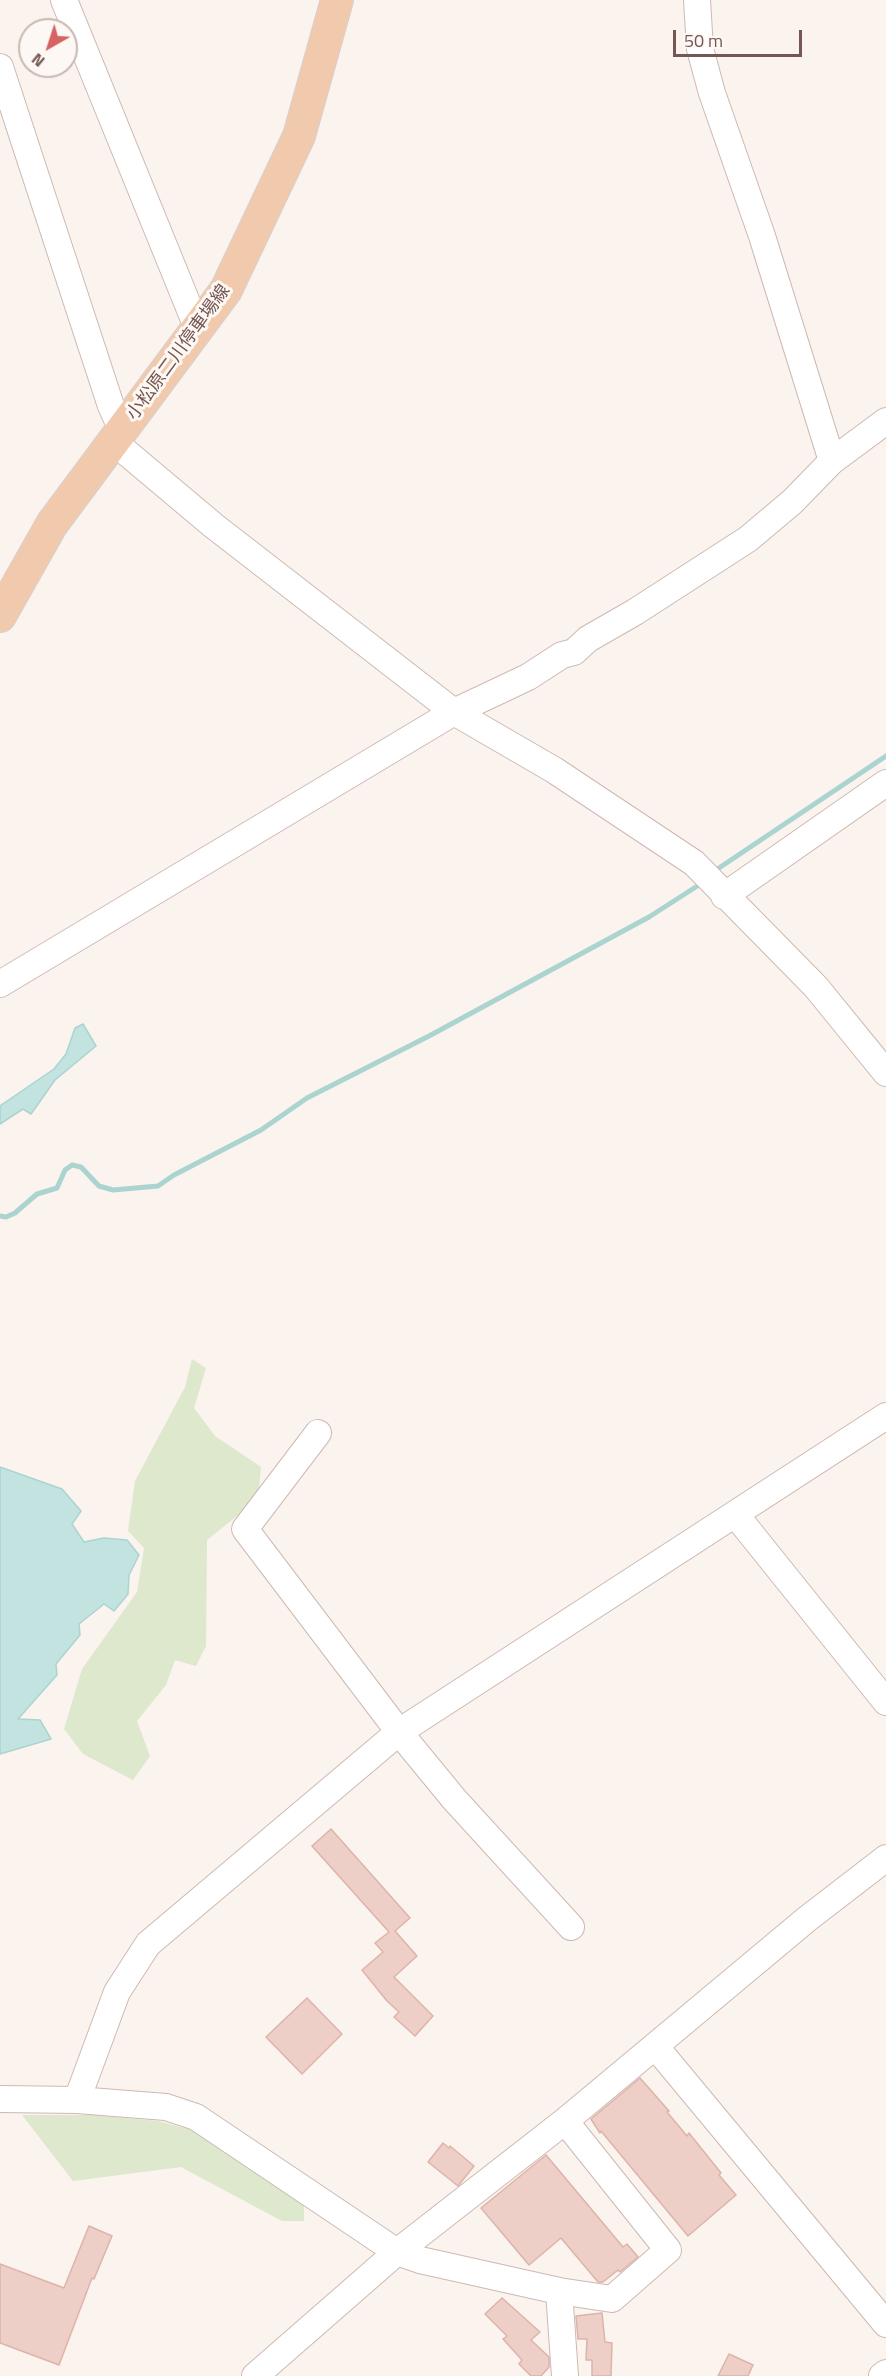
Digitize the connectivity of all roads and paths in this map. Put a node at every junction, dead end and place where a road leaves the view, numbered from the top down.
1 (64, 0) edge
2 (337, 0) edge
3 (697, 0) edge
4 (0, 67) edge
5 (197, 327) junction
6 (886, 421) edge
7 (118, 437) junction
8 (832, 461) junction
9 (0, 616) edge
10 (454, 712) junction
11 (886, 783) edge
12 (714, 885) junction
13 (0, 984) edge
14 (886, 1073) edge
15 (886, 1416) edge
16 (318, 1433) dead end
17 (735, 1514) junction
18 (886, 1702) edge
19 (399, 1732) junction
20 (886, 1858) edge
21 (571, 1928) dead end
22 (656, 2046) junction
23 (0, 2099) edge
24 (77, 2100) junction
25 (565, 2121) junction
26 (397, 2252) junction
27 (559, 2291) junction
28 (886, 2324) edge
29 (886, 2373) edge
30 (255, 2376) edge
31 (565, 2376) edge
32 (882, 2376) edge

1 - 5 street
2 - 5 main road, 小松原二川停車場線
3 - 8 street
4 - 7 street
5 - 7 main road, 小松原二川停車場線
6 - 8 street
7 - 9 main road, 小松原二川停車場線
7 - 10 street
8 - 10 street
10 - 12 street
10 - 13 street
11 - 12 street
12 - 14 street
15 - 17 street
16 - 19 street
17 - 18 street
17 - 19 street
19 - 21 street
19 - 24 street
20 - 22 street
22 - 25 street
22 - 28 street
23 - 24 street
24 - 26 street
25 - 26 street
25 - 27 street
26 - 27 street
26 - 30 street
27 - 31 street
29 - 32 street

